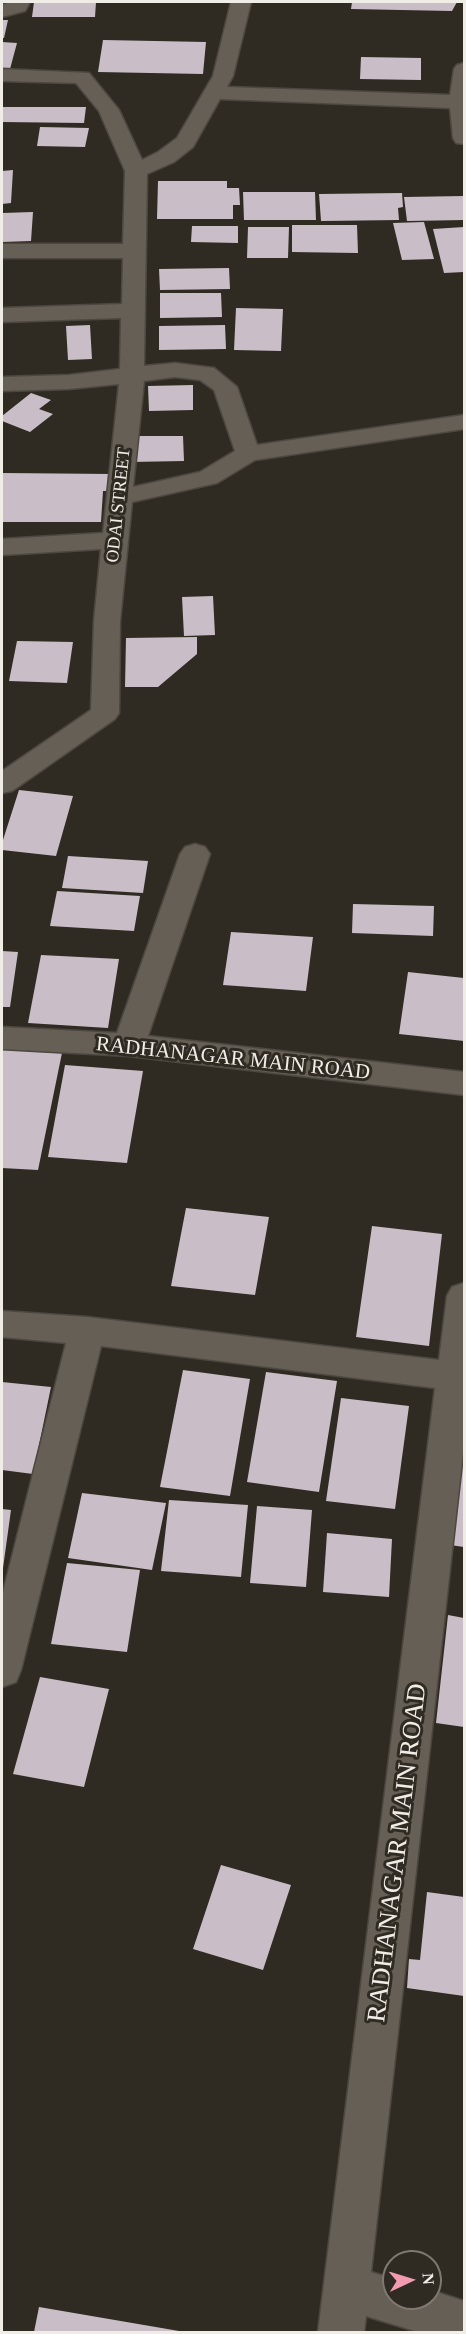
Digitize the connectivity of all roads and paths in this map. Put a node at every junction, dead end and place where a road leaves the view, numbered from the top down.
1 (20, 2) edge
2 (241, 2) edge
3 (2, 11) edge
4 (465, 69) edge
5 (2, 75) edge
6 (213, 93) junction
7 (460, 102) junction
8 (465, 138) edge
9 (136, 171) junction
10 (2, 251) edge
11 (135, 251) junction
12 (133, 310) junction
13 (2, 315) edge
14 (132, 376) junction
15 (2, 384) edge
16 (465, 422) edge
17 (248, 454) junction
18 (121, 497) junction
19 (116, 540) junction
20 (2, 547) edge
21 (2, 784) edge
22 (195, 854) dead end
23 (2, 1038) edge
24 (129, 1045) junction
25 (465, 1084) edge
26 (465, 1296) edge
27 (2, 1324) edge
28 (87, 1331) junction
29 (460, 1376) edge
30 (2, 1670) edge
31 (346, 2288) junction
32 (465, 2324) edge
33 (341, 2332) edge

1 - 3 street
2 - 6 street
4 - 7 street
5 - 9 street
6 - 7 street
6 - 9 street
7 - 8 street
9 - 11 street, ODAI STREET
10 - 11 street
11 - 12 street, ODAI STREET
12 - 13 street
12 - 14 street, ODAI STREET
14 - 15 street
14 - 17 street
14 - 18 street, ODAI STREET
16 - 17 street
17 - 18 street
18 - 19 street, ODAI STREET
19 - 20 street
19 - 21 street, ODAI STREET
22 - 24 street
23 - 24 street, RADHANAGAR MAIN ROAD
24 - 25 street, RADHANAGAR MAIN ROAD
26 - 29 street, RADHANAGAR MAIN ROAD
27 - 28 street
28 - 29 street
28 - 30 street
29 - 31 street, RADHANAGAR MAIN ROAD
31 - 32 street
31 - 33 street, RADHANAGAR MAIN ROAD

